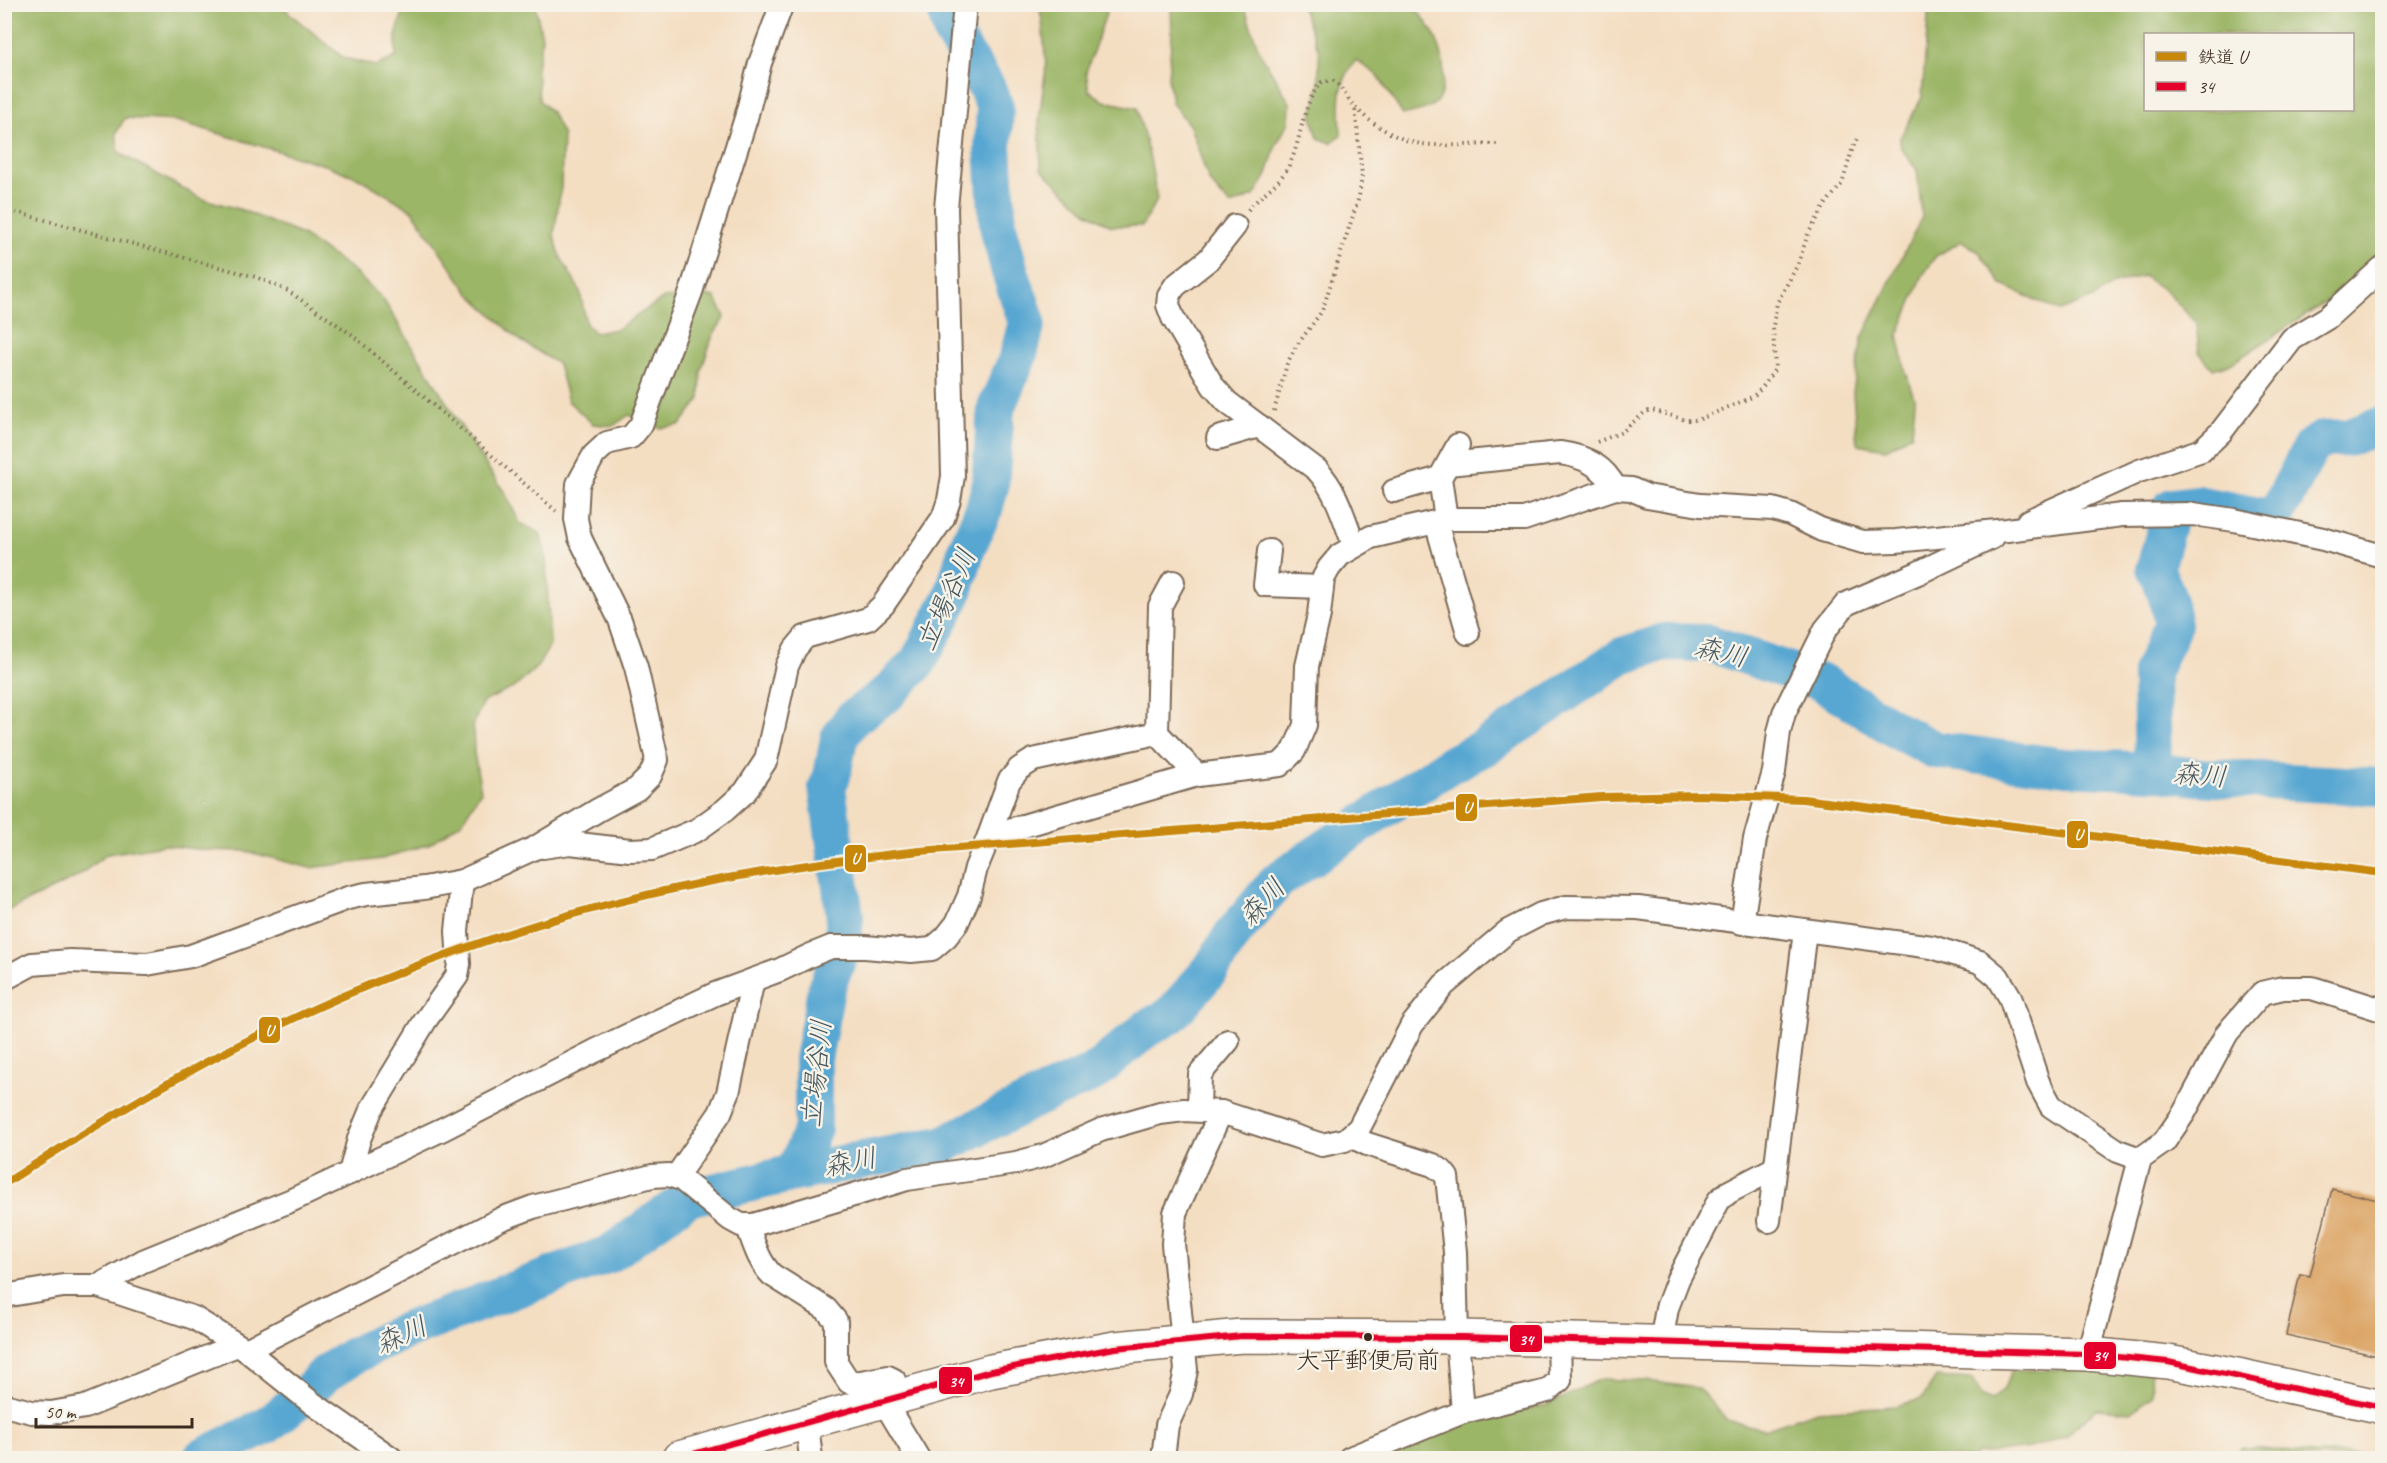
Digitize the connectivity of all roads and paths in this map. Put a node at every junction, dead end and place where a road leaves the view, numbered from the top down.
1 (782, 4) edge
2 (965, 4) edge
3 (1354, 106) junction
4 (1859, 136) dead end
5 (1497, 144) dead end
6 (4, 209) edge
7 (1235, 226) joint
8 (2382, 268) edge
9 (1259, 426) junction
10 (1218, 438) dead end
11 (1576, 455) junction
12 (1449, 462) junction
13 (1615, 488) junction
14 (1394, 491) dead end
15 (576, 519) junction
16 (1441, 521) junction
17 (2007, 530) junction
18 (1354, 545) junction
19 (1269, 551) dead end
20 (2382, 556) edge
21 (1173, 582) dead end
22 (1322, 587) junction
23 (1468, 633) dead end
24 (1157, 733) junction
25 (1197, 775) junction
26 (989, 836) junction
27 (536, 848) junction
28 (462, 881) junction
29 (1742, 923) junction
30 (1805, 931) junction
31 (4, 979) edge
32 (753, 980) junction
33 (2382, 1010) edge
34 (1228, 1041) dead end
35 (1210, 1111) junction
36 (1351, 1136) junction
37 (2140, 1159) junction
38 (1776, 1168) junction
39 (350, 1173) junction
40 (676, 1177) junction
41 (1769, 1221) dead end
42 (747, 1225) junction
43 (98, 1286) junction
44 (4, 1296) edge
45 (1457, 1337) junction
46 (1559, 1340) junction
47 (1184, 1341) junction
48 (1660, 1343) junction
49 (242, 1348) junction
50 (2088, 1354) junction
51 (891, 1398) junction
52 (4, 1405) edge
53 (2382, 1407) edge
54 (1463, 1412) junction
55 (803, 1423) junction
56 (392, 1458) edge
57 (679, 1458) edge
58 (811, 1458) edge
59 (918, 1458) edge
60 (1163, 1458) edge
61 (1350, 1458) edge

1 - 15 street
2 - 27 street
3 - 5 path
3 - 7 path
3 - 9 path
4 - 11 path
6 - 15 path
7 - 9 street
8 - 17 street
9 - 10 street
9 - 18 street
11 - 12 street
11 - 13 street
12 - 14 street
12 - 16 street
13 - 16 street
13 - 17 street
15 - 27 street
16 - 18 street
16 - 23 street
17 - 20 street
17 - 29 street
18 - 22 street
19 - 22 street
21 - 24 street
22 - 25 street
24 - 25 street
24 - 26 street
25 - 26 street
26 - 32 street
27 - 28 street
28 - 31 street
28 - 39 street
29 - 30 street
29 - 36 street
30 - 37 street
30 - 38 street
32 - 39 street
32 - 40 street
33 - 37 street
34 - 35 street
35 - 36 street
35 - 42 street
35 - 47 street
36 - 45 street
37 - 50 street
38 - 41 street
38 - 48 street
39 - 43 street
40 - 42 street
40 - 49 street
42 - 51 street
43 - 44 street
43 - 49 street
45 - 46 highway
45 - 47 highway
45 - 54 street
46 - 48 highway
46 - 54 street
47 - 51 highway
47 - 60 street
48 - 50 highway
49 - 52 street
49 - 56 street
50 - 53 highway
51 - 55 highway
51 - 59 street
54 - 61 street
55 - 57 highway
55 - 58 street

